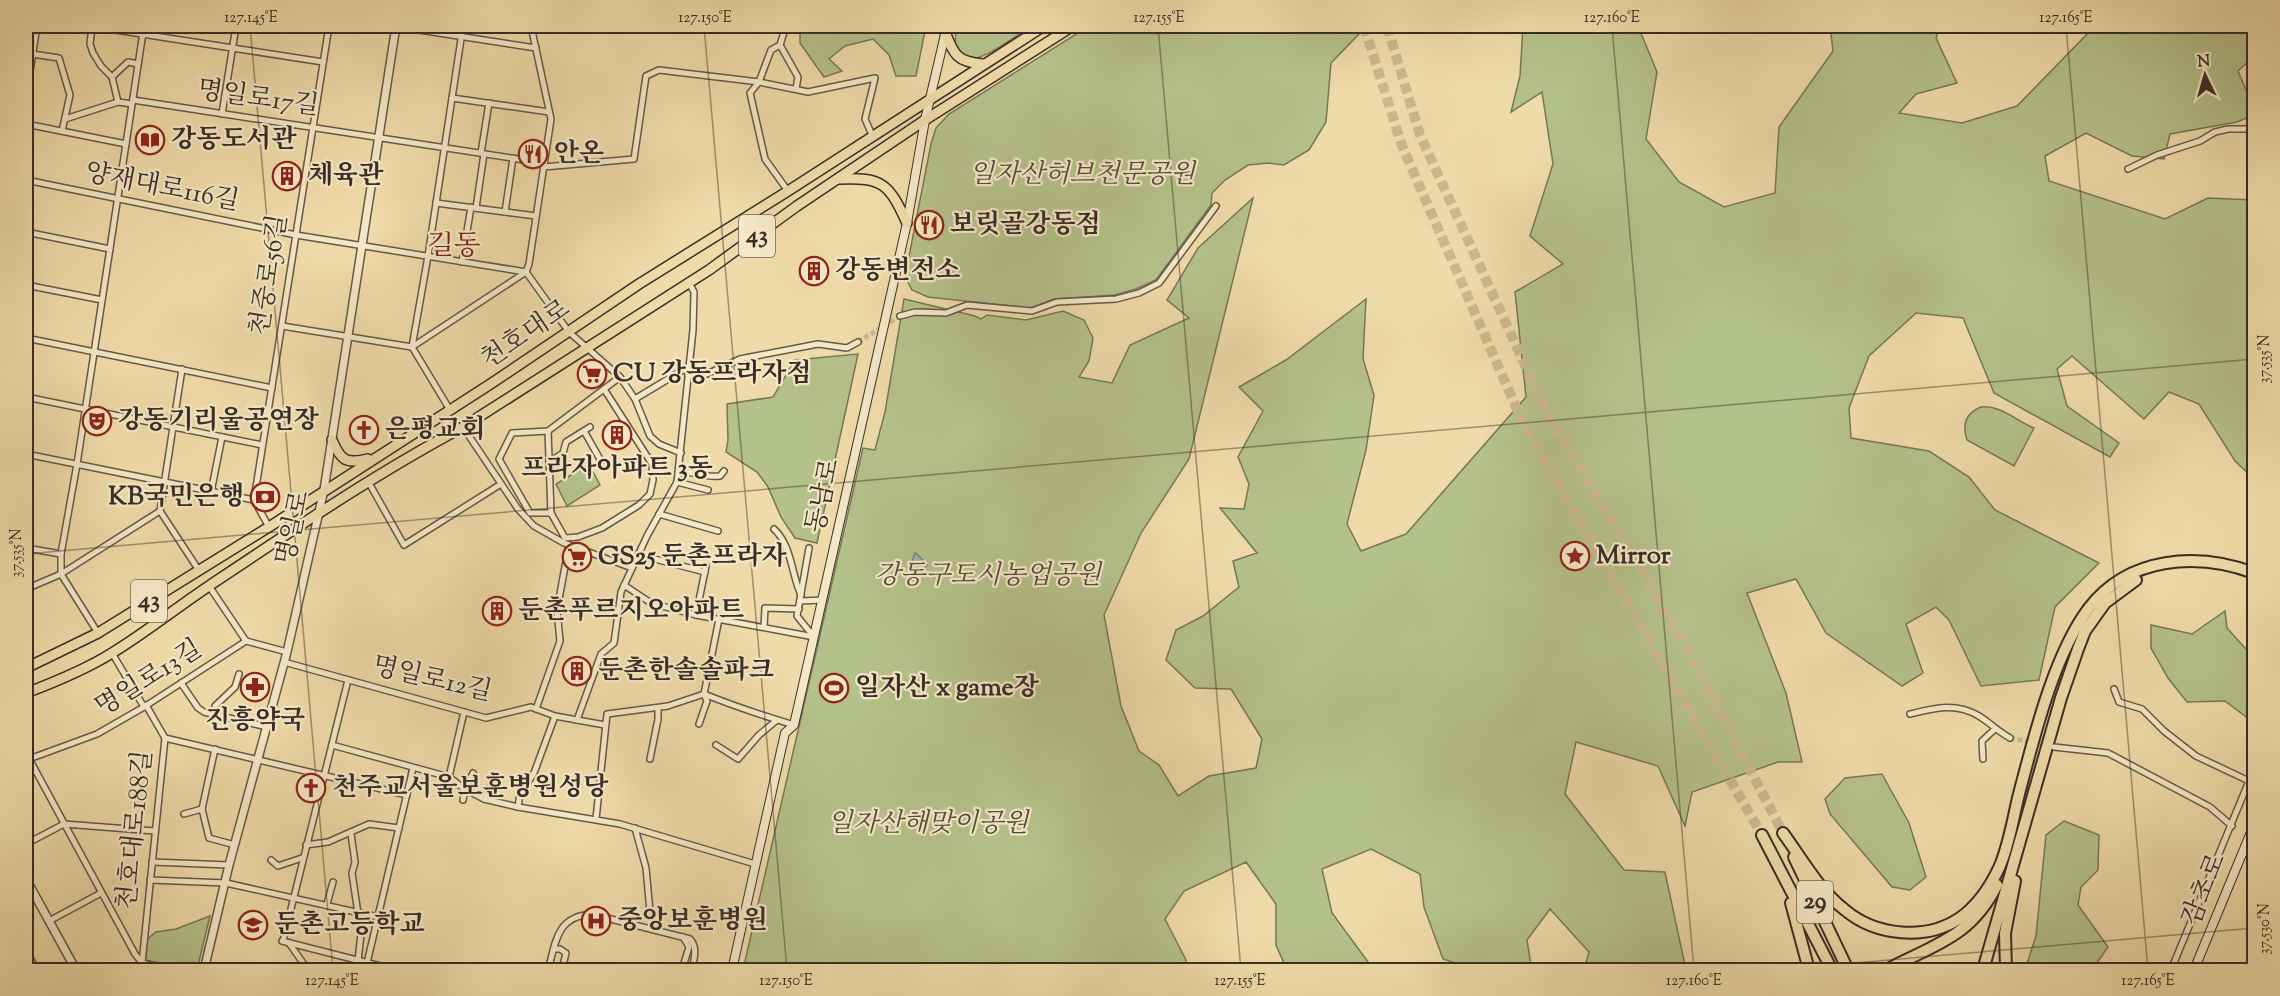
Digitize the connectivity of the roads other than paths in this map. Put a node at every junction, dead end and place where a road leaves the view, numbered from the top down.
1 (37, 26) edge
2 (91, 26) edge
3 (144, 26) edge
4 (236, 26) edge
5 (329, 26) edge
6 (395, 26) edge
7 (463, 26) edge
8 (531, 26) edge
9 (786, 26) edge
10 (1044, 26) edge
11 (1073, 26) edge
12 (946, 29) edge
13 (143, 33) junction
14 (461, 36) junction
15 (780, 45) junction
16 (536, 48) junction
17 (233, 49) junction
18 (32, 54) junction
19 (323, 62) junction
20 (138, 64) junction
21 (983, 64) junction
22 (28, 69) edge
23 (112, 77) junction
24 (759, 82) junction
25 (796, 88) junction
26 (26, 97) edge
27 (452, 98) junction
28 (930, 98) junction
29 (118, 102) junction
30 (132, 102) junction
31 (489, 103) junction
32 (549, 112) junction
33 (222, 114) junction
34 (65, 120) junction
35 (925, 120) junction
36 (26, 124) edge
37 (313, 127) junction
38 (2254, 129) edge
39 (62, 131) junction
40 (872, 135) junction
41 (378, 137) junction
42 (126, 144) junction
43 (444, 148) junction
44 (483, 154) junction
45 (513, 158) junction
46 (544, 165) junction
47 (2128, 169) dead end
48 (26, 180) edge
49 (837, 180) junction
50 (788, 191) junction
51 (118, 199) junction
52 (436, 203) junction
53 (1216, 206) dead end
54 (473, 208) junction
55 (505, 212) junction
56 (536, 216) junction
57 (907, 223) junction
58 (26, 232) edge
59 (296, 234) junction
60 (362, 245) junction
61 (110, 249) junction
62 (428, 256) junction
63 (462, 262) junction
64 (526, 272) junction
65 (689, 282) junction
66 (26, 285) edge
67 (102, 300) junction
68 (900, 316) tunnel mouth
69 (282, 326) junction
70 (569, 332) junction
71 (348, 336) junction
72 (26, 338) edge
73 (858, 342) tunnel mouth
74 (412, 347) junction
75 (586, 348) junction
76 (94, 351) junction
77 (688, 367) junction
78 (182, 369) junction
79 (688, 375) junction
80 (620, 377) junction
81 (272, 388) junction
82 (604, 389) junction
83 (26, 397) edge
84 (635, 399) junction
85 (85, 409) junction
86 (450, 410) junction
87 (173, 427) junction
88 (463, 427) junction
89 (548, 431) junction
90 (222, 437) junction
91 (332, 440) junction
92 (262, 445) junction
93 (681, 453) junction
94 (26, 454) edge
95 (374, 458) junction
96 (601, 461) dead end
97 (549, 462) junction
98 (77, 464) junction
99 (679, 471) junction
100 (724, 471) dead end
101 (165, 482) junction
102 (677, 482) junction
103 (369, 483) junction
104 (501, 484) junction
105 (324, 490) junction
106 (708, 490) dead end
107 (211, 492) junction
108 (254, 500) junction
109 (160, 511) junction
110 (551, 513) junction
111 (319, 514) junction
112 (659, 514) junction
113 (269, 527) junction
114 (774, 529) dead end
115 (718, 531) dead end
116 (569, 545) junction
117 (26, 548) edge
118 (809, 548) dead end
119 (61, 554) junction
120 (637, 558) junction
121 (632, 568) junction
122 (198, 569) junction
123 (2254, 573) edge
124 (61, 574) junction
125 (2254, 578) edge
126 (624, 585) junction
127 (209, 586) junction
128 (26, 589) edge
129 (800, 598) junction
130 (823, 600) junction
131 (799, 609) junction
132 (696, 615) junction
133 (719, 619) junction
134 (764, 627) junction
135 (2075, 630) junction
136 (98, 633) junction
137 (814, 637) junction
138 (246, 641) junction
139 (287, 652) junction
140 (112, 653) junction
141 (284, 663) junction
142 (26, 668) edge
143 (2070, 672) junction
144 (239, 674) dead end
145 (348, 680) junction
146 (181, 683) junction
147 (2114, 689) dead end
148 (26, 693) edge
149 (704, 694) junction
150 (145, 706) junction
151 (658, 708) junction
152 (536, 709) junction
153 (464, 712) junction
154 (215, 714) junction
155 (1910, 714) dead end
156 (555, 716) junction
157 (577, 720) junction
158 (777, 720) junction
159 (699, 724) dead end
160 (605, 725) junction
161 (794, 725) junction
162 (267, 727) junction
163 (1995, 729) junction
164 (165, 738) junction
165 (2010, 738) tunnel mouth
166 (332, 745) junction
167 (716, 745) dead end
168 (2054, 747) tunnel mouth
169 (215, 749) junction
170 (26, 753) edge
171 (29, 759) junction
172 (258, 759) junction
173 (650, 759) dead end
174 (1983, 759) dead end
175 (413, 768) junction
176 (473, 773) dead end
177 (324, 774) junction
178 (449, 777) junction
179 (495, 778) dead end
180 (2252, 782) edge
181 (465, 789) junction
182 (406, 795) junction
183 (484, 799) junction
184 (463, 800) dead end
185 (518, 807) junction
186 (202, 809) junction
187 (184, 814) dead end
188 (597, 819) junction
189 (64, 824) junction
190 (2254, 825) edge
191 (2232, 826) junction
192 (399, 828) junction
193 (635, 828) junction
194 (155, 831) junction
195 (351, 834) junction
196 (1762, 835) tunnel mouth
197 (26, 844) edge
198 (234, 845) junction
199 (306, 845) junction
200 (2245, 846) junction
201 (2254, 853) edge
202 (302, 858) junction
203 (271, 860) dead end
204 (152, 862) junction
205 (755, 864) junction
206 (229, 865) junction
207 (26, 879) edge
208 (150, 880) junction
209 (333, 882) dead end
210 (1786, 882) junction
211 (226, 883) junction
212 (101, 893) junction
213 (292, 899) junction
214 (327, 904) junction
215 (359, 912) junction
216 (650, 912) dead end
217 (378, 917) junction
218 (49, 921) junction
219 (683, 937) junction
220 (284, 942) junction
221 (554, 950) junction
222 (28, 959) edge
223 (358, 961) junction
224 (142, 963) junction
225 (367, 963) junction
226 (37, 970) edge
227 (76, 970) edge
228 (135, 970) edge
229 (173, 970) edge
230 (204, 970) edge
231 (308, 970) edge
232 (357, 970) edge
233 (396, 970) edge
234 (548, 970) edge
235 (562, 970) edge
236 (682, 970) edge
237 (692, 970) edge
238 (732, 970) edge
239 (1809, 970) edge
240 (1832, 970) edge
241 (1848, 970) edge
242 (1887, 970) edge
243 (1983, 970) edge
244 (2006, 970) edge
245 (2172, 970) edge
246 (2194, 970) edge

1 - 18 street
2 - 13 street
2 - 23 street
3 - 13 street
4 - 17 street
5 - 19 street, 천중로56길
6 - 14 street
6 - 41 street, 명일로
7 - 14 street
8 - 16 street
9 - 15 street
10 - 21 main road, 천호대로 / 43
11 - 35 main road, 천호대로 / 43
12 - 21 main road
12 - 28 main road, 동남로
13 - 17 street
13 - 20 street
14 - 16 street
14 - 27 street
15 - 24 street
15 - 25 street
16 - 32 street
17 - 19 street
17 - 33 street
18 - 22 street
18 - 34 street
19 - 37 street, 천중로56길
20 - 23 street
20 - 30 street
21 - 28 main road, 천호대로 / 43
22 - 26 street
23 - 29 street
24 - 25 street
24 - 46 street, 명일로17길
24 - 50 street
25 - 40 street
27 - 31 street
27 - 43 street
28 - 35 main road, 동남로
28 - 40 main road, 천호대로 / 43
29 - 30 street, 명일로17길
29 - 34 street
30 - 33 street, 명일로17길
30 - 42 street
31 - 32 street
31 - 44 street
32 - 46 street
33 - 37 street, 명일로17길
34 - 39 street
35 - 49 main road, 천호대로 / 43
35 - 57 main road, 동남로
36 - 39 street
37 - 41 street, 명일로17길
37 - 59 street, 천중로56길
38 - 47 street
39 - 42 street
40 - 50 main road, 천호대로 / 43
41 - 43 street, 명일로17길
41 - 60 street, 명일로
42 - 51 street
43 - 44 street, 명일로17길
43 - 52 street
44 - 45 street, 명일로17길
44 - 54 street
45 - 46 street, 명일로17길
45 - 55 street
46 - 56 street
48 - 51 street, 양재대로116길
49 - 57 main road
49 - 65 main road, 천호대로 / 43
50 - 70 main road, 천호대로 / 43
51 - 59 street, 양재대로116길
51 - 61 street
52 - 54 street
52 - 62 street
53 - 68 street
54 - 55 street
54 - 63 street
55 - 56 street
56 - 64 street
57 - 130 main road, 동남로
58 - 61 street
59 - 60 street, 양재대로116길
59 - 69 street, 천중로56길
60 - 62 street, 양재대로116길
60 - 71 street, 명일로
61 - 67 street
62 - 63 street, 양재대로116길
62 - 74 street
63 - 64 street, 양재대로116길
64 - 70 street
64 - 74 street
65 - 75 main road, 천호대로 / 43
65 - 77 street
66 - 67 street
67 - 76 street
69 - 71 street
69 - 81 street, 천중로56길
70 - 75 street
70 - 86 main road, 천호대로 / 43
71 - 74 street
71 - 91 street, 명일로
72 - 76 street
73 - 79 street
74 - 86 street
75 - 80 street, 천호대로
75 - 88 main road, 천호대로 / 43
76 - 78 street
76 - 85 street
77 - 79 street
77 - 84 street
78 - 81 street
78 - 87 street
79 - 93 street
80 - 82 street
80 - 84 street, 천호대로
81 - 92 street, 천중로56길
82 - 89 street
82 - 110 street
83 - 85 street
84 - 93 street, 천호대로
85 - 87 street
85 - 98 street
86 - 95 main road, 천호대로 / 43
87 - 90 street
87 - 101 street
88 - 103 main road, 천호대로 / 43
88 - 104 street
89 - 97 street
89 - 110 street
90 - 92 street
90 - 107 street
91 - 95 main road
91 - 105 street, 명일로
92 - 108 street, 천중로56길
93 - 99 street
94 - 98 street
95 - 105 main road, 천호대로 / 43
96 - 97 street
97 - 110 street
98 - 101 street
98 - 119 street
99 - 100 street
99 - 102 street
101 - 107 street
101 - 109 street
102 - 106 street
102 - 112 street
103 - 104 street
103 - 111 main road, 천호대로 / 43
104 - 116 street
105 - 111 street, 명일로
105 - 113 main road, 천호대로 / 43
107 - 108 street
108 - 113 street
109 - 122 street
109 - 124 street
111 - 127 main road, 천호대로 / 43
111 - 139 street, 명일로
112 - 115 street
112 - 120 street
113 - 122 main road, 천호대로 / 43
114 - 129 street
116 - 121 street
116 - 152 street
117 - 119 street
118 - 129 street
119 - 124 street
120 - 121 street
120 - 132 street
121 - 126 street
122 - 136 main road, 천호대로 / 43
123 - 135 highway
124 - 128 street
124 - 136 street
125 - 143 highway
126 - 132 street
126 - 157 street
127 - 138 street
127 - 140 main road, 천호대로 / 43
129 - 130 street
129 - 131 street
130 - 137 main road, 동남로
131 - 134 street
131 - 137 street
132 - 133 street
133 - 134 street
133 - 149 street
134 - 137 street
135 - 241 highway, 29
135 - 242 highway
136 - 142 main road, 천호대로 / 43
137 - 161 main road, 동남로
138 - 139 street
138 - 146 street, 명일로13길
139 - 141 street, 명일로
140 - 148 main road, 천호대로 / 43
140 - 150 street, 천호대로188길
141 - 145 street, 명일로12길
141 - 162 street, 명일로
143 - 243 highway
143 - 244 highway
144 - 154 street
145 - 153 street, 명일로12길
145 - 166 street
146 - 150 street, 명일로13길
146 - 154 street
147 - 180 street
149 - 151 street
149 - 158 street
149 - 159 street
150 - 164 street, 천호대로188길
150 - 171 street, 명일로13길
151 - 160 street
151 - 173 street
152 - 153 street, 명일로12길
152 - 156 street, 명일로12길
153 - 178 street
154 - 162 street
155 - 163 street
156 - 157 street, 명일로12길
156 - 185 street
157 - 160 street, 명일로12길
158 - 161 street
158 - 167 street
160 - 188 street
161 - 205 main road, 동남로
162 - 172 street, 명일로
163 - 165 street
163 - 174 street
164 - 169 street
164 - 194 street, 천호대로188길
166 - 175 street
166 - 177 street
168 - 191 street
169 - 172 street
169 - 186 street
170 - 171 street
171 - 189 street
172 - 177 street
172 - 198 street, 명일로
175 - 178 street
175 - 182 street
176 - 181 street
177 - 182 street
177 - 199 street
178 - 181 street
179 - 183 street
180 - 191 street
181 - 183 street
181 - 184 street
182 - 192 street
183 - 185 street
185 - 188 street
186 - 187 street, 천호대로188길
186 - 198 street
188 - 193 street
189 - 194 street
189 - 197 street
189 - 212 street
190 - 200 main road, 감초로
191 - 245 street
192 - 195 street
192 - 217 street
193 - 205 street
193 - 216 street
194 - 204 street, 천호대로188길
195 - 199 street
195 - 215 street
196 - 210 highway, 29
198 - 206 street, 명일로
199 - 202 street
200 - 201 street
200 - 246 main road, 감초로
202 - 203 street
202 - 213 street
204 - 206 street
204 - 208 street, 천호대로188길
205 - 238 main road, 동남로
206 - 211 street, 명일로
207 - 218 street
208 - 211 street
208 - 224 street, 천호대로188길
209 - 214 street
210 - 239 highway
210 - 240 highway, 29
211 - 213 street
211 - 230 street, 명일로
212 - 218 street
212 - 224 street
213 - 214 street
213 - 220 street
214 - 215 street
215 - 217 street
215 - 223 street
217 - 225 street
218 - 227 street
219 - 221 street
219 - 236 street
219 - 237 street
220 - 223 street
220 - 231 street
221 - 234 street
221 - 235 street
222 - 226 street
223 - 225 street
223 - 232 street
224 - 228 street
224 - 229 street
225 - 233 street

